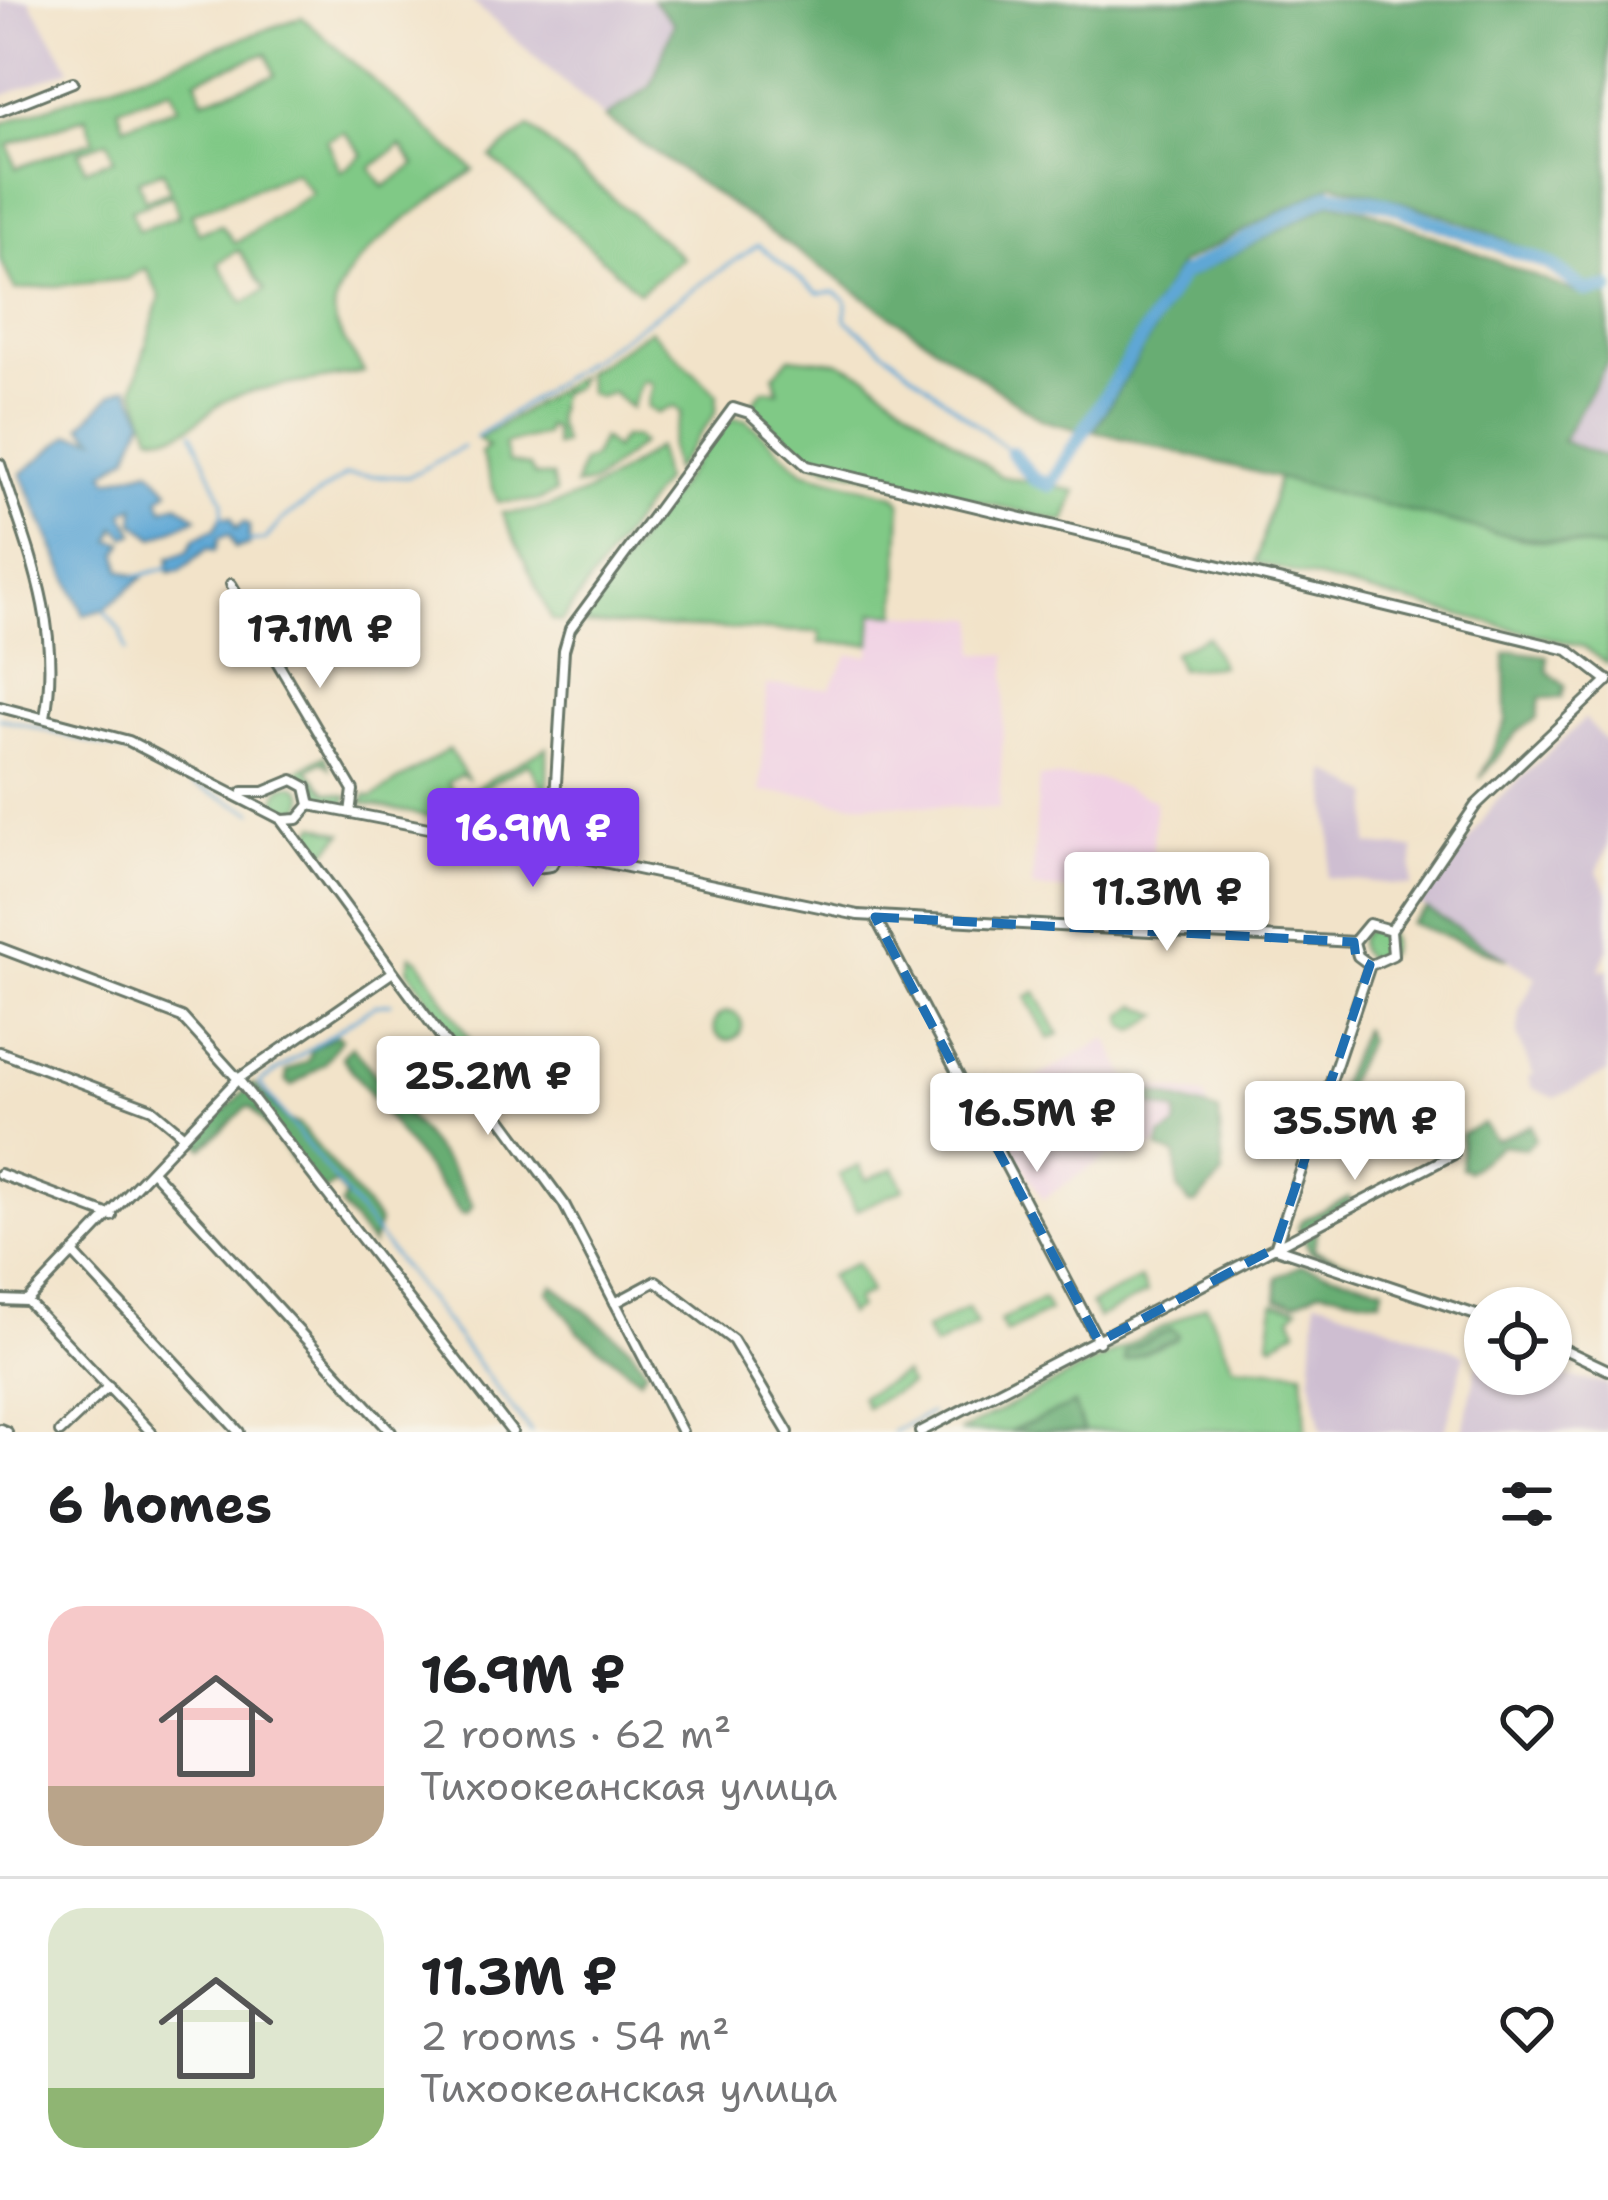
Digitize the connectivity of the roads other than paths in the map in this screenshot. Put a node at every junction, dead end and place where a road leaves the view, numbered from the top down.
1 (73, 82) dead end
2 (0, 110) edge
3 (0, 464) edge
4 (231, 584) dead end
5 (1608, 681) edge
6 (0, 707) edge
7 (45, 717) junction
8 (272, 790) junction
9 (236, 791) junction
10 (310, 805) junction
11 (350, 813) junction
12 (277, 816) junction
13 (302, 817) junction
14 (554, 833) junction
15 (298, 844) junction
16 (521, 846) junction
17 (560, 854) junction
18 (875, 916) junction
19 (1391, 930) junction
20 (1354, 942) junction
21 (0, 948) edge
22 (1370, 965) junction
23 (393, 972) junction
24 (0, 1052) edge
25 (238, 1079) junction
26 (184, 1136) junction
27 (1454, 1154) dead end
28 (153, 1172) junction
29 (0, 1174) edge
30 (112, 1216) junction
31 (1275, 1248) junction
32 (75, 1255) junction
33 (0, 1300) edge
34 (27, 1301) junction
35 (615, 1303) junction
36 (1464, 1311) edge
37 (1099, 1342) junction
38 (1572, 1353) edge
39 (1608, 1370) edge
40 (109, 1386) junction
41 (60, 1432) edge
42 (151, 1432) edge
43 (239, 1432) edge
44 (391, 1432) edge
45 (512, 1432) edge
46 (682, 1432) edge
47 (788, 1432) edge
48 (920, 1432) edge

1 - 2 street
3 - 7 street
4 - 11 street
5 - 14 street
5 - 19 street
6 - 7 street
7 - 9 street
8 - 9 street
8 - 10 street
8 - 12 street
9 - 12 street
10 - 11 street
10 - 13 street
11 - 16 street
12 - 13 street
12 - 15 street
13 - 15 street
14 - 16 street
14 - 17 street
15 - 23 street
16 - 17 street
17 - 18 street
18 - 20 street
18 - 37 street
19 - 20 street
19 - 22 street
20 - 22 street
21 - 25 street
22 - 31 street
23 - 25 street
23 - 35 street
24 - 26 street
25 - 26 street
25 - 45 street
26 - 28 street
27 - 31 street
28 - 30 street
28 - 44 street
29 - 30 street
30 - 32 street
31 - 36 street
31 - 37 street
32 - 34 street
32 - 43 street
33 - 34 street
34 - 40 street
35 - 46 street
35 - 47 street
37 - 48 street
38 - 39 street
40 - 41 street
40 - 42 street

